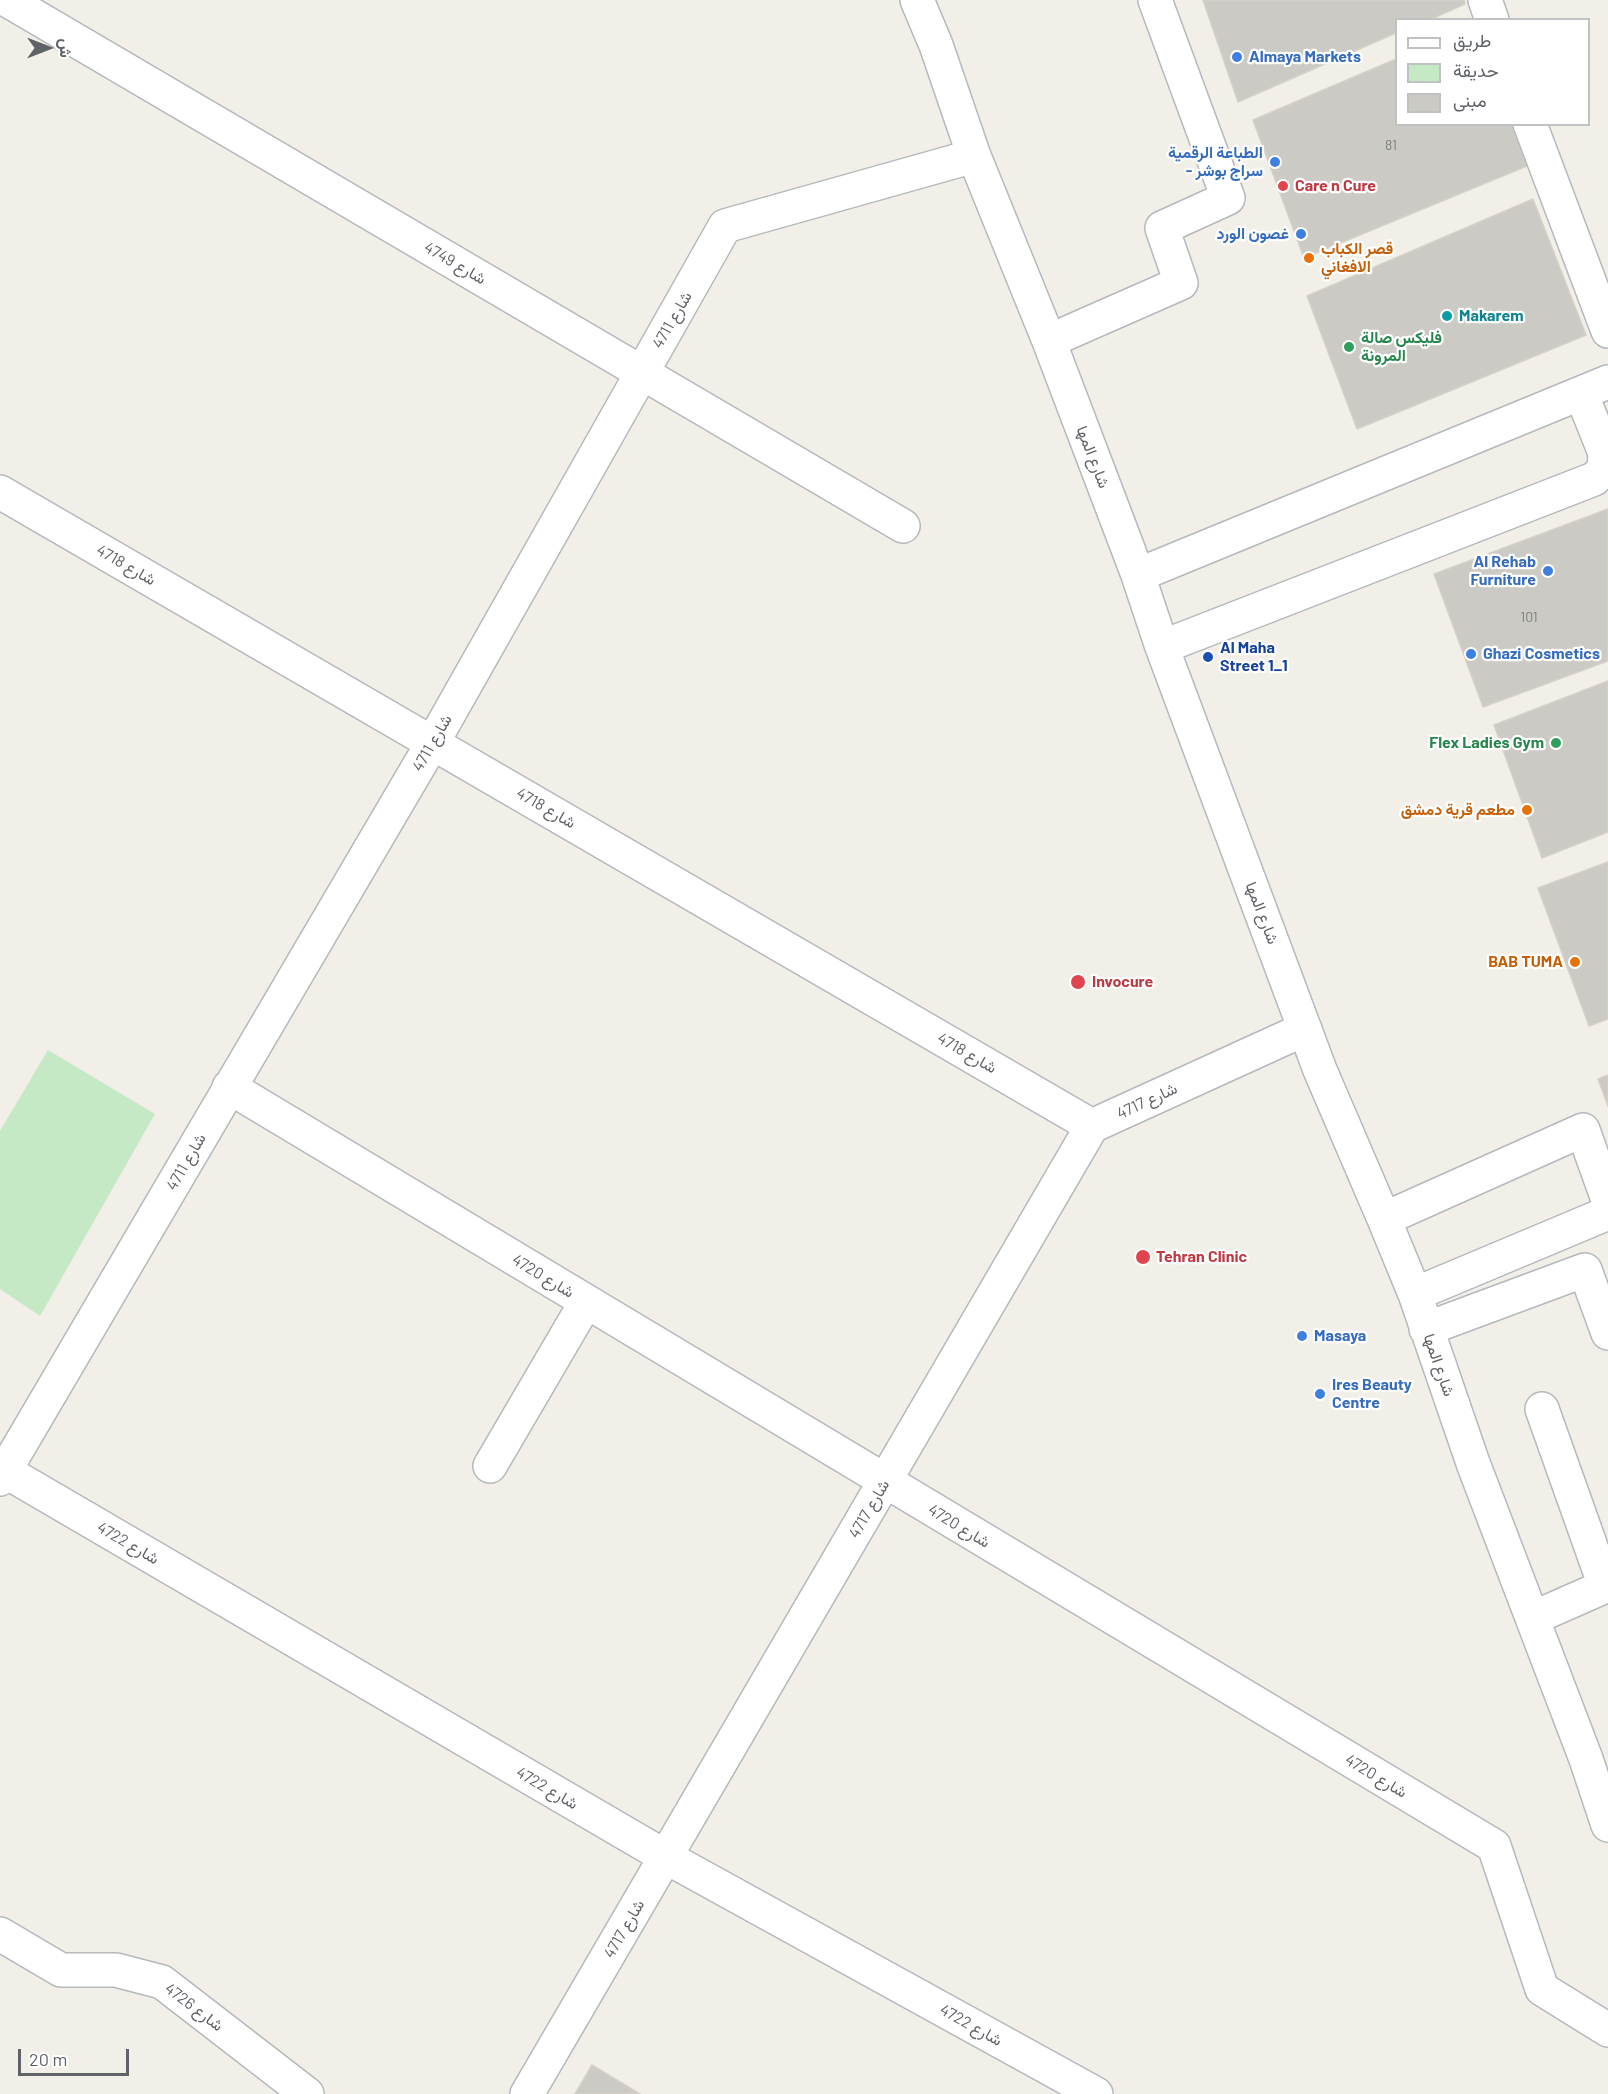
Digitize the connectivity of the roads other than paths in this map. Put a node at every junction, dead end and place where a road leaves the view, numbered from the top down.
1 (6, 0) edge
2 (917, 0) edge
3 (1155, 0) edge
4 (1485, 0) edge
5 (0, 7) edge
6 (1491, 18) edge
7 (1531, 126) edge
8 (975, 156) junction
9 (1608, 331) edge
10 (1049, 341) junction
11 (642, 374) junction
12 (1595, 387) edge
13 (0, 492) edge
14 (903, 526) dead end
15 (1138, 575) junction
16 (1162, 647) junction
17 (433, 742) junction
18 (1305, 1029) junction
19 (230, 1087) junction
20 (1092, 1126) junction
21 (1608, 1200) edge
22 (1608, 1213) edge
23 (1384, 1219) junction
24 (1414, 1294) junction
25 (586, 1302) junction
26 (1426, 1329) junction
27 (1608, 1333) edge
28 (1542, 1409) dead end
29 (490, 1466) dead end
30 (2, 1475) edge
31 (885, 1481) junction
32 (1607, 1585) edge
33 (1533, 1618) junction
34 (1597, 1755) edge
35 (1608, 1825) edge
36 (666, 1857) junction
37 (0, 1934) edge
38 (1608, 2030) edge
39 (307, 2094) edge
40 (527, 2094) edge
41 (1096, 2094) edge

1 - 5 street
1 - 11 street, 4749 شارع
2 - 8 street, شارع المها
3 - 10 street
4 - 6 street
7 - 9 street
8 - 10 street, شارع المها
8 - 11 street, 4711 شارع
10 - 15 street, شارع المها
11 - 14 street, 4749 شارع
11 - 17 street, 4711 شارع
12 - 15 street
12 - 16 street
13 - 17 street, 4718 شارع
15 - 16 street, شارع المها
16 - 18 street, شارع المها
17 - 19 street, 4711 شارع
17 - 20 street, 4718 شارع
18 - 20 street, 4717 شارع
18 - 23 street, شارع المها
19 - 25 street, 4720 شارع
19 - 30 street, 4711 شارع
20 - 31 street, 4717 شارع
21 - 23 street
22 - 24 street
23 - 24 street, شارع المها
24 - 26 street, شارع المها
25 - 29 street
25 - 31 street, 4720 شارع
26 - 27 street
26 - 33 street, شارع المها
28 - 32 street
30 - 36 street, شارع 4722
31 - 36 street, 4717 شارع
31 - 38 street, 4720 شارع
32 - 33 street
33 - 34 street, شارع المها
34 - 35 street, شارع المها
36 - 40 street, 4717 شارع
36 - 41 street, شارع 4722
37 - 39 street, 4726 شارع

